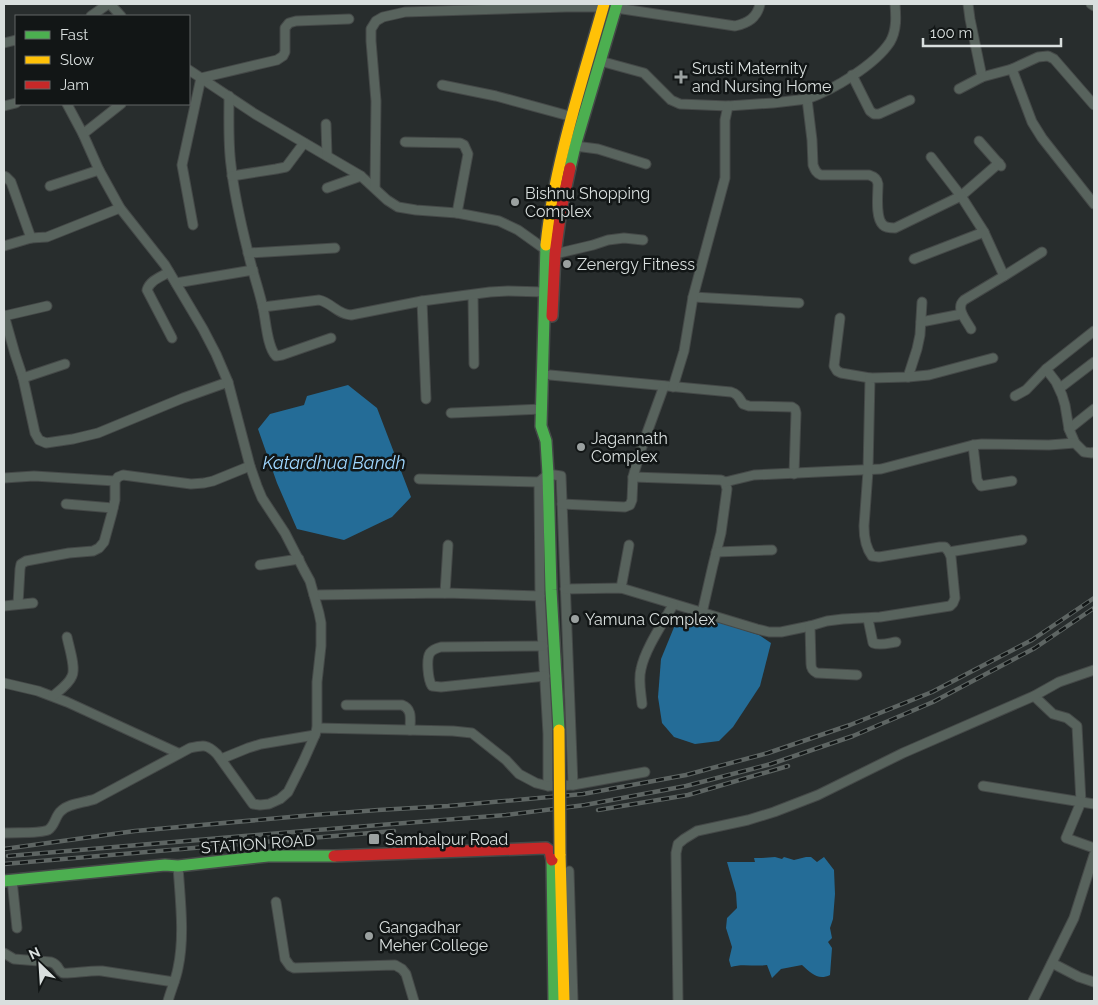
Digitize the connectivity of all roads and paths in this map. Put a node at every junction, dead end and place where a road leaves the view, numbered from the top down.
1 (109, 4) edge
2 (760, 4) edge
3 (895, 4) edge
4 (968, 4) edge
5 (1090, 4) edge
6 (610, 6) edge
7 (1094, 6) edge
8 (92, 15) edge
9 (120, 15) edge
10 (349, 19) dead end
11 (600, 62) junction
12 (1012, 69) junction
13 (190, 71) edge
14 (852, 75) junction
15 (982, 77) junction
16 (202, 78) junction
17 (442, 85) dead end
18 (959, 89) dead end
19 (229, 96) junction
20 (807, 98) junction
21 (910, 100) dead end
22 (68, 105) edge
23 (120, 105) edge
24 (728, 106) junction
25 (1094, 106) edge
26 (573, 117) junction
27 (326, 124) dead end
28 (83, 134) junction
29 (979, 141) dead end
30 (405, 142) dead end
31 (304, 143) junction
32 (575, 146) junction
33 (327, 156) junction
34 (931, 157) dead end
35 (646, 164) dead end
36 (99, 170) junction
37 (4, 176) edge
38 (232, 176) junction
39 (361, 176) junction
40 (50, 186) dead end
41 (327, 188) dead end
42 (375, 188) junction
43 (961, 196) junction
44 (1094, 204) edge
45 (120, 208) junction
46 (457, 213) junction
47 (193, 225) dead end
48 (984, 232) junction
49 (31, 238) junction
50 (643, 240) dead end
51 (4, 246) edge
52 (335, 248) dead end
53 (550, 252) junction
54 (1042, 252) dead end
55 (248, 253) junction
56 (914, 259) dead end
57 (253, 270) junction
58 (169, 272) junction
59 (1004, 276) junction
60 (176, 283) junction
61 (545, 292) junction
62 (473, 295) junction
63 (694, 297) junction
64 (422, 301) junction
65 (922, 302) dead end
66 (799, 303) dead end
67 (47, 306) dead end
68 (263, 307) junction
69 (962, 314) junction
70 (4, 315) edge
71 (840, 318) dead end
72 (921, 322) junction
73 (971, 329) dead end
74 (1094, 331) edge
75 (172, 338) dead end
76 (331, 338) dead end
77 (993, 358) dead end
78 (1094, 362) edge
79 (65, 364) dead end
80 (474, 364) dead end
81 (1046, 369) junction
82 (550, 375) junction
83 (23, 378) junction
84 (870, 378) junction
85 (908, 378) junction
86 (228, 382) junction
87 (668, 386) junction
88 (1060, 388) junction
89 (1015, 396) dead end
90 (426, 399) dead end
91 (542, 409) junction
92 (1094, 409) edge
93 (451, 413) dead end
94 (1069, 429) junction
95 (546, 441) junction
96 (1075, 443) junction
97 (974, 445) junction
98 (1094, 452) edge
99 (250, 466) junction
100 (868, 471) junction
101 (548, 474) junction
102 (794, 474) junction
103 (634, 477) junction
104 (4, 478) edge
105 (419, 479) dead end
106 (115, 481) junction
107 (1012, 481) dead end
108 (538, 482) junction
109 (725, 482) junction
110 (66, 504) dead end
111 (562, 504) junction
112 (113, 508) junction
113 (1022, 540) dead end
114 (629, 545) dead end
115 (448, 546) dead end
116 (772, 550) dead end
117 (716, 552) junction
118 (949, 552) junction
119 (298, 559) junction
120 (260, 566) dead end
121 (621, 588) junction
122 (565, 589) junction
123 (444, 593) junction
124 (314, 595) junction
125 (540, 596) junction
126 (33, 603) dead end
127 (18, 604) junction
128 (673, 604) junction
129 (4, 606) edge
130 (702, 613) junction
131 (868, 619) junction
132 (810, 626) junction
133 (67, 637) dead end
134 (896, 642) dead end
135 (543, 646) junction
136 (1094, 670) edge
137 (857, 675) dead end
138 (545, 676) junction
139 (4, 683) edge
140 (53, 696) junction
141 (1034, 696) junction
142 (346, 704) dead end
143 (642, 704) dead end
144 (410, 730) junction
145 (316, 731) junction
146 (178, 753) junction
147 (221, 759) junction
148 (645, 772) dead end
149 (573, 785) junction
150 (548, 786) junction
151 (984, 786) dead end
152 (1081, 802) junction
153 (1094, 804) edge
154 (4, 833) edge
155 (1094, 848) edge
156 (1094, 855) edge
157 (178, 866) junction
158 (569, 871) dead end
159 (8, 880) edge
160 (276, 902) dead end
161 (17, 928) dead end
162 (4, 952) edge
163 (1052, 963) junction
164 (174, 982) junction
165 (1094, 982) edge
166 (168, 1001) edge
167 (414, 1001) edge
168 (554, 1001) edge
169 (564, 1001) edge
170 (574, 1001) edge
171 (678, 1001) edge
172 (1033, 1001) edge

1 - 8 street
1 - 9 street
2 - 6 street
3 - 14 street
4 - 15 street
5 - 7 street
6 - 11 main road
6 - 26 main road
6 - 42 street
10 - 16 street
11 - 24 street
11 - 32 main road
12 - 15 street
12 - 25 street
12 - 44 street
13 - 16 street
14 - 20 street
14 - 21 street
15 - 18 street
16 - 19 street
16 - 47 street
17 - 26 street
19 - 31 street
19 - 38 street
20 - 24 street
20 - 43 street
22 - 28 street
23 - 28 street
24 - 63 street
26 - 53 main road
27 - 33 street
28 - 36 street
29 - 43 street
30 - 46 street
31 - 33 street
31 - 38 street
32 - 35 street
32 - 53 main road
33 - 39 street
34 - 43 street
36 - 40 street
36 - 45 street
37 - 49 street
38 - 55 street
39 - 41 street
39 - 42 street
42 - 46 street
43 - 48 street
45 - 49 street
45 - 58 street
46 - 53 street
48 - 56 street
48 - 59 street
49 - 51 street
50 - 53 street
52 - 55 street
53 - 61 main road
53 - 82 main road
54 - 59 street
55 - 57 street
57 - 60 street
57 - 68 street
58 - 60 street
58 - 75 street
59 - 69 street
60 - 86 street
61 - 62 street
61 - 91 main road
62 - 64 street
62 - 80 street
63 - 66 street
63 - 87 street
64 - 68 street
64 - 90 street
65 - 72 street
67 - 70 street
68 - 76 street
69 - 72 street
69 - 73 street
70 - 83 street
71 - 84 street
72 - 85 street
74 - 81 street
77 - 85 street
78 - 88 street
79 - 83 street
81 - 88 street
81 - 89 street
82 - 87 street
82 - 95 main road
83 - 86 street
84 - 85 street
84 - 100 street
86 - 99 street
87 - 102 street
87 - 103 street
88 - 94 street
91 - 93 street
91 - 95 main road
92 - 94 street
94 - 96 street
95 - 101 main road
96 - 97 street
96 - 98 street
97 - 100 street
97 - 107 street
99 - 106 street
99 - 119 street
100 - 102 street
100 - 118 street
101 - 108 street
101 - 111 street
101 - 169 main road, bridge
102 - 109 street
103 - 109 street
103 - 111 street
104 - 106 street
105 - 108 street
106 - 112 street
108 - 125 street
109 - 117 street
110 - 112 street
111 - 122 street
112 - 127 street
113 - 118 street
114 - 121 street
115 - 123 street
116 - 117 street
117 - 130 street
118 - 131 street
119 - 120 street
119 - 124 street
121 - 122 street
121 - 128 street
122 - 149 street
123 - 124 street
123 - 125 street
124 - 145 street
125 - 135 street
126 - 127 street
127 - 129 street
128 - 130 street
128 - 143 street
130 - 132 street
131 - 132 street
131 - 134 street
132 - 137 street
133 - 140 street
135 - 138 street
135 - 138 street
136 - 141 street
138 - 150 street
139 - 140 street
140 - 146 street
141 - 152 street
141 - 171 street
142 - 144 street
144 - 145 street
144 - 150 street
145 - 147 street
145 - 147 street
146 - 147 street
146 - 154 street
148 - 149 street
149 - 150 street
151 - 152 street
152 - 153 street
152 - 155 street
156 - 163 street
157 - 159 main road, STATION ROAD
157 - 164 street
157 - 168 main road, STATION ROAD
158 - 170 street
159 - 161 street
160 - 167 street
162 - 164 street
163 - 165 street
163 - 172 street
164 - 166 street

